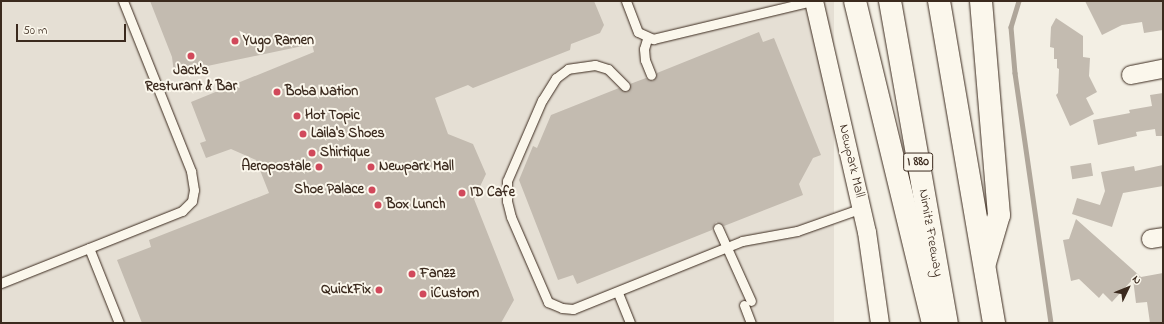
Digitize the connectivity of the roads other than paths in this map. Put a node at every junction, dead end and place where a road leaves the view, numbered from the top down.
1 (123, 1) edge
2 (626, 1) edge
3 (813, 1) edge
4 (855, 1) edge
5 (890, 1) edge
6 (939, 1) edge
7 (981, 1) edge
8 (647, 38) junction
9 (1163, 69) edge
10 (651, 75) dead end
11 (1131, 75) dead end
12 (624, 86) dead end
13 (862, 208) junction
14 (718, 228) dead end
15 (727, 247) junction
16 (89, 248) junction
17 (983, 268) junction
18 (1, 283) edge
19 (618, 293) junction
20 (119, 323) edge
21 (630, 323) edge
22 (751, 323) edge
23 (880, 323) edge
24 (933, 323) edge
25 (947, 323) edge
26 (994, 323) edge

1 - 16 lane
2 - 8 lane
3 - 8 lane
3 - 13 street, Newpark Mall
4 - 24 highway
5 - 25 highway, Nimitz Freeway / I 880
6 - 17 highway
7 - 17 highway
8 - 10 lane
9 - 11 street
12 - 19 lane
13 - 15 lane
13 - 23 street, Newpark Mall
14 - 15 lane
15 - 19 lane
15 - 22 lane
16 - 18 lane
16 - 20 lane
17 - 26 highway
19 - 21 lane

